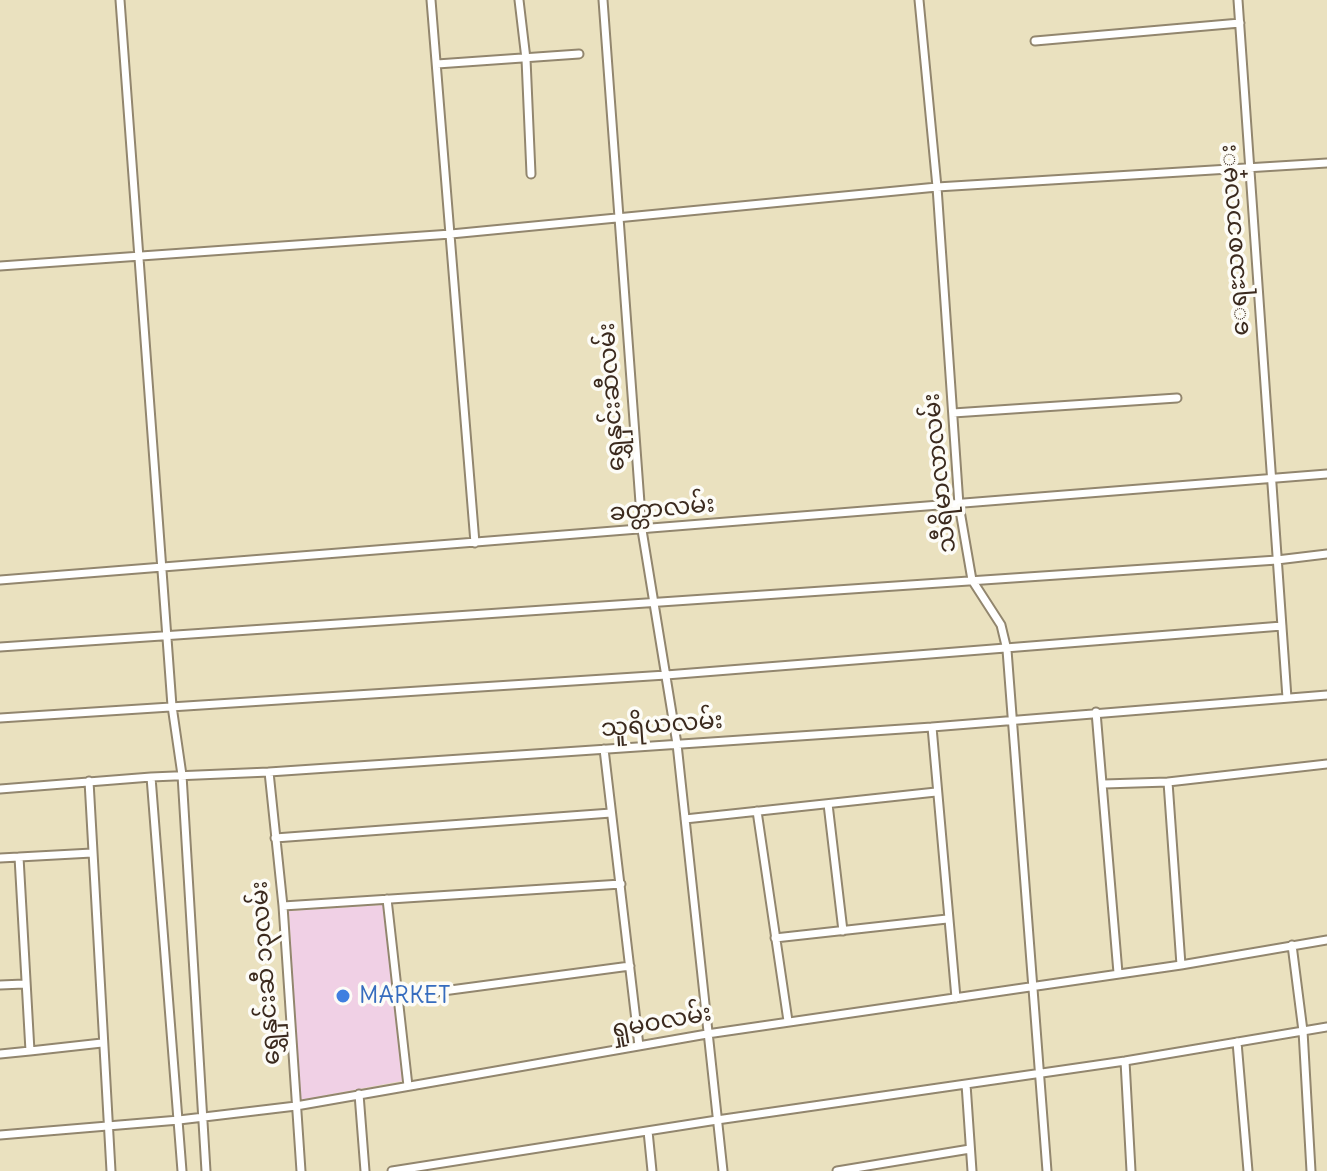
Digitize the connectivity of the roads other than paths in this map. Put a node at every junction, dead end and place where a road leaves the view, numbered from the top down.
1 (120, 0) edge
2 (431, 0) edge
3 (519, 0) edge
4 (603, 0) edge
5 (919, 0) edge
6 (1238, 0) edge
7 (1240, 23) junction
8 (1035, 41) dead end
9 (579, 54) dead end
10 (526, 59) junction
11 (437, 64) junction
12 (1327, 163) edge
13 (1250, 168) junction
14 (531, 174) dead end
15 (937, 187) junction
16 (619, 219) junction
17 (451, 234) junction
18 (139, 256) junction
19 (0, 266) edge
20 (1177, 398) dead end
21 (953, 413) junction
22 (1327, 474) edge
23 (1271, 478) junction
24 (959, 505) junction
25 (642, 530) junction
26 (475, 543) junction
27 (1327, 554) edge
28 (1277, 560) junction
29 (162, 568) junction
30 (0, 580) edge
31 (972, 580) junction
32 (654, 602) junction
33 (1282, 626) junction
34 (167, 636) junction
35 (0, 647) edge
36 (1007, 650) junction
37 (666, 675) junction
38 (1327, 695) edge
39 (1287, 698) junction
40 (172, 706) junction
41 (1096, 712) junction
42 (0, 718) edge
43 (1011, 721) junction
44 (932, 727) junction
45 (677, 744) junction
46 (604, 749) junction
47 (1327, 764) edge
48 (269, 772) junction
49 (182, 775) junction
50 (151, 777) junction
51 (89, 781) junction
52 (1168, 782) junction
53 (1104, 784) junction
54 (0, 789) edge
55 (936, 792) junction
56 (828, 804) junction
57 (757, 811) junction
58 (611, 813) junction
59 (685, 819) junction
60 (275, 838) junction
61 (92, 853) junction
62 (19, 857) junction
63 (0, 858) edge
64 (621, 884) junction
65 (387, 899) junction
66 (283, 906) junction
67 (947, 919) junction
68 (843, 931) junction
69 (775, 938) junction
70 (1327, 940) edge
71 (1292, 945) junction
72 (1181, 965) junction
73 (630, 966) junction
74 (1118, 973) junction
75 (24, 984) junction
76 (0, 985) edge
77 (1034, 987) junction
78 (398, 997) junction
79 (956, 998) junction
80 (788, 1021) junction
81 (1327, 1027) edge
82 (1303, 1031) junction
83 (707, 1034) junction
84 (1237, 1042) junction
85 (102, 1043) junction
86 (639, 1046) junction
87 (30, 1051) junction
88 (0, 1054) edge
89 (1125, 1061) junction
90 (1040, 1074) junction
91 (966, 1084) junction
92 (408, 1086) junction
93 (359, 1094) junction
94 (296, 1106) junction
95 (202, 1116) junction
96 (179, 1120) junction
97 (717, 1120) junction
98 (108, 1126) junction
99 (648, 1131) junction
100 (0, 1135) edge
101 (970, 1149) junction
102 (111, 1171) edge
103 (182, 1171) edge
104 (206, 1171) edge
105 (301, 1171) edge
106 (365, 1171) edge
107 (392, 1171) edge
108 (652, 1171) edge
109 (723, 1171) edge
110 (837, 1171) edge
111 (972, 1171) edge
112 (1047, 1171) edge
113 (1131, 1171) edge
114 (1248, 1171) edge
115 (1311, 1171) edge

1 - 18 street
2 - 11 street
3 - 10 street
4 - 16 street, ရွှေနှင်းဆီလမ်း
5 - 15 street, သီရိမာလာလမ်း
6 - 7 street, ေရႊသစၥာလမ္း
7 - 8 street
7 - 13 street, ေရႊသစၥာလမ္း
9 - 10 street
10 - 11 street
10 - 14 street
11 - 17 street
12 - 13 street
13 - 15 street
13 - 23 street, ေရႊသစၥာလမ္း
15 - 16 street
15 - 21 street, သီရိမာလာလမ်း
16 - 17 street
16 - 25 street, ရွှေနှင်းဆီလမ်း
17 - 18 street
17 - 26 street
18 - 19 street
18 - 29 street
20 - 21 street
21 - 24 street, သီရိမာလာလမ်း
22 - 23 street, ခတ္တာလမ်း
23 - 24 street, ခတ္တာလမ်း
23 - 28 street, ေရႊသစၥာလမ္း
24 - 25 street, ခတ္တာလမ်း
24 - 31 street, သီရိမာလာလမ်း
25 - 26 street, ခတ္တာလမ်း
25 - 32 street, ရွှေနှင်းဆီလမ်း
26 - 29 street, ခတ္တာလမ်း
27 - 28 street
28 - 31 street
28 - 33 street, ေရႊသစၥာလမ္း
29 - 30 street, ခတ္တာလမ်း
29 - 34 street
31 - 32 street
31 - 36 street, သီရိမာလာလမ်း
32 - 34 street
32 - 37 street, ရွှေနှင်းဆီလမ်း
33 - 36 street
33 - 39 street, ေရႊသစၥာလမ္း
34 - 35 street
34 - 40 street
36 - 37 street
36 - 43 street, သီရိမာလာလမ်း
37 - 40 street
37 - 45 street, ရွှေနှင်းဆီလမ်း
38 - 39 street, သူရိယလမ်း
39 - 41 street, သူရိယလမ်း
40 - 42 street
40 - 49 street
41 - 43 street, သူရိယလမ်း
41 - 53 street
43 - 44 street, သူရိယလမ်း
43 - 77 street, သီရိမာလာလမ်း
44 - 45 street, သူရိယလမ်း
44 - 55 street
45 - 46 street, သူရိယလမ်း
45 - 59 street, ရွှေနှင်းဆီလမ်း
46 - 48 street, သူရိယလမ်း
46 - 58 street
47 - 52 street
48 - 49 street, သူရိယလမ်း
48 - 60 street, ရွှေနှင်းဆီ ၁၃လမ်း
49 - 50 street, သူရိယလမ်း
49 - 95 street
50 - 51 street, သူရိယလမ်း
50 - 96 street
51 - 54 street, သူရိယလမ်း
51 - 61 street
52 - 53 street
52 - 72 street
53 - 74 street
55 - 56 street
55 - 67 street
56 - 57 street
56 - 68 street
57 - 59 street
57 - 69 street
58 - 60 street
58 - 64 street
59 - 83 street, ရွှေနှင်းဆီလမ်း
60 - 66 street, ရွှေနှင်းဆီ ၁၃လမ်း
61 - 62 street
61 - 85 street
62 - 63 street
62 - 75 street
64 - 65 street
64 - 73 street
65 - 66 street
65 - 78 street
66 - 94 street, ရွှေနှင်းဆီ ၁၃လမ်း
67 - 68 street
67 - 79 street
68 - 69 street
69 - 80 street
70 - 71 street, ရှုမဝလမ်း
71 - 72 street, ရှုမဝလမ်း
71 - 82 street
72 - 74 street, ရှုမဝလမ်း
73 - 78 street
73 - 86 street
74 - 77 street, ရှုမဝလမ်း
75 - 76 street
75 - 87 street
77 - 79 street, ရှုမဝလမ်း
77 - 90 street, သီရိမာလာလမ်း
78 - 92 street
79 - 80 street, ရှုမဝလမ်း
80 - 83 street, ရှုမဝလမ်း
81 - 82 street
82 - 84 street
82 - 115 street
83 - 86 street, ရှုမဝလမ်း
83 - 97 street, ရွှေနှင်းဆီလမ်း
84 - 89 street
84 - 114 street
85 - 87 street
85 - 98 street
86 - 92 street, ရှုမဝလမ်း
87 - 88 street
89 - 90 street
89 - 113 street
90 - 91 street
90 - 112 street, သီရိမာလာလမ်း
91 - 97 street
91 - 101 street
92 - 93 street, ရှုမဝလမ်း
93 - 94 street, ရှုမဝလမ်း
93 - 106 street
94 - 95 street, ရှုမဝလမ်း
94 - 105 street, ရွှေနှင်းဆီ ၁၃လမ်း
95 - 96 street, ရှုမဝလမ်း
95 - 104 street
96 - 98 street, ရှုမဝလမ်း
96 - 103 street
97 - 99 street
97 - 109 street, ရွှေနှင်းဆီလမ်း
98 - 100 street, ရှုမဝလမ်း
98 - 102 street
99 - 107 street
99 - 108 street
101 - 110 street
101 - 111 street

